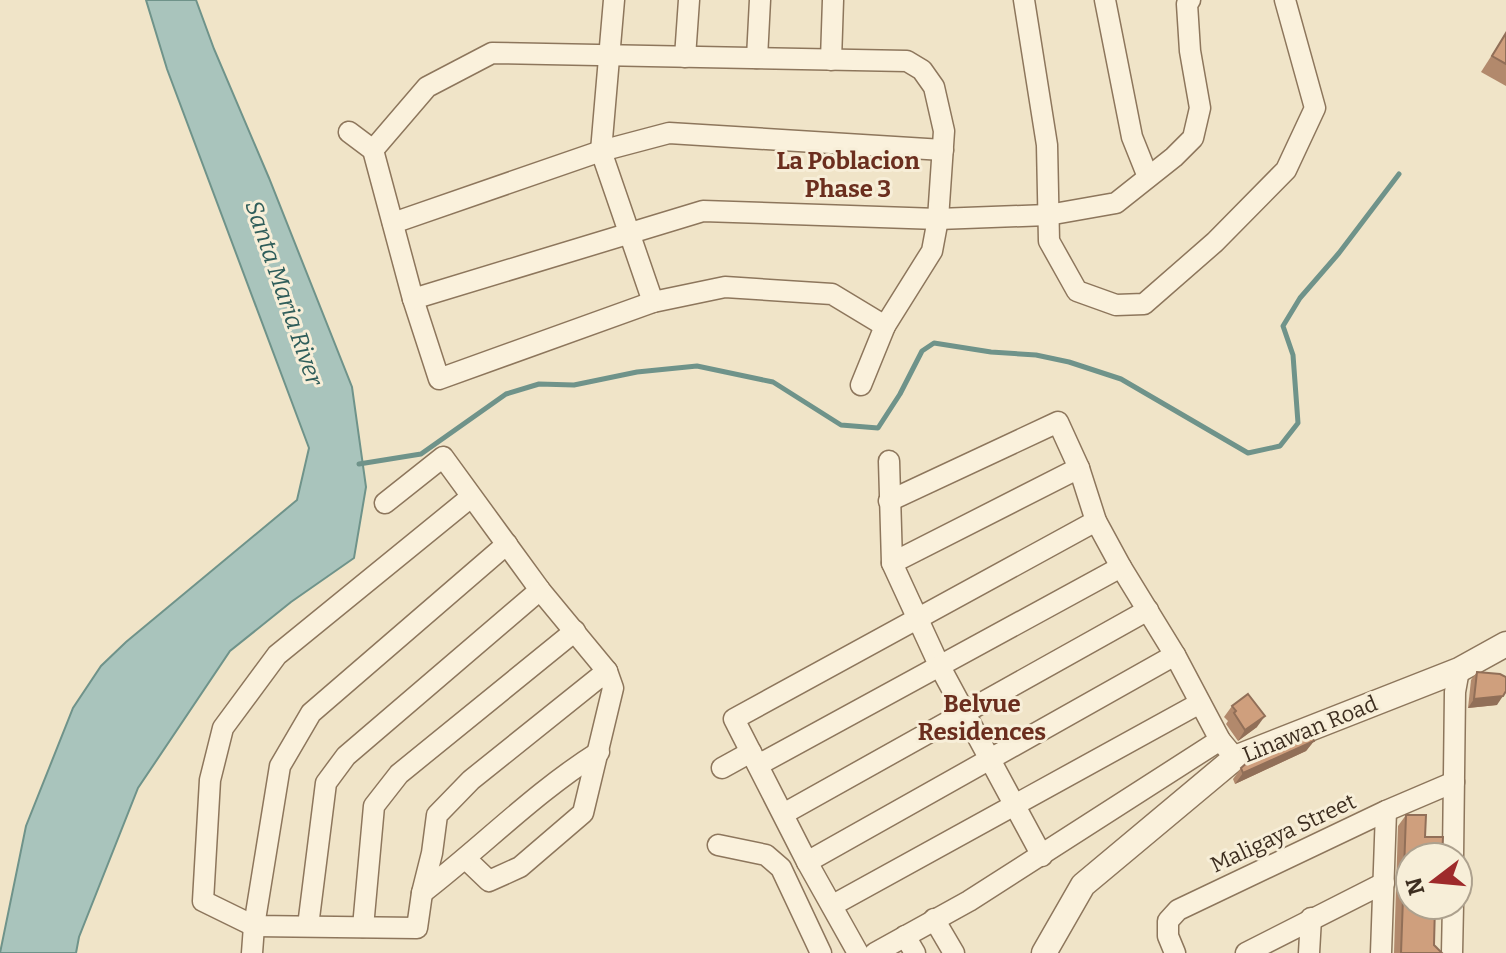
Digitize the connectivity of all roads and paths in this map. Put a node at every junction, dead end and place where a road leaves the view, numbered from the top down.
1 (614, 0) edge
2 (689, 0) edge
3 (760, 0) edge
4 (833, 0) edge
5 (1024, 0) edge
6 (1105, 0) edge
7 (1190, 0) edge
8 (1285, 0) edge
9 (610, 55) junction
10 (685, 57) junction
11 (757, 58) junction
12 (831, 60) junction
13 (349, 132) dead end
14 (373, 150) junction
15 (943, 150) junction
16 (601, 151) junction
17 (1148, 177) junction
18 (1048, 215) junction
19 (938, 219) junction
20 (393, 223) junction
21 (630, 232) junction
22 (413, 299) junction
23 (653, 302) junction
24 (885, 326) junction
25 (861, 385) dead end
26 (889, 461) dead end
27 (1079, 468) junction
28 (471, 497) junction
29 (889, 501) junction
30 (385, 503) dead end
31 (1096, 521) junction
32 (507, 544) junction
33 (892, 563) junction
34 (1121, 567) junction
35 (540, 590) junction
36 (1148, 610) junction
37 (916, 618) junction
38 (575, 631) junction
39 (1506, 644) edge
40 (1175, 655) junction
41 (939, 665) junction
42 (1459, 670) junction
43 (607, 671) junction
44 (1200, 703) junction
45 (964, 714) junction
46 (1227, 749) junction
47 (599, 752) junction
48 (755, 758) junction
49 (989, 759) junction
50 (722, 768) dead end
51 (1454, 782) junction
52 (1014, 807) junction
53 (1386, 811) junction
54 (785, 813) junction
55 (1453, 841) edge
56 (718, 845) dead end
57 (1042, 856) junction
58 (466, 859) junction
59 (807, 862) junction
60 (1384, 883) junction
61 (422, 893) junction
62 (833, 905) junction
63 (1311, 918) junction
64 (934, 919) junction
65 (1453, 921) edge
66 (254, 926) junction
67 (308, 926) junction
68 (363, 927) junction
69 (910, 944) edge
70 (252, 953) edge
71 (821, 953) edge
72 (858, 953) edge
73 (875, 953) edge
74 (954, 953) edge
75 (1044, 953) edge
76 (1175, 953) edge
77 (1246, 953) edge
78 (1309, 953) edge
79 (1381, 953) edge
80 (1452, 953) edge

1 - 9 street
2 - 10 street
3 - 11 street
4 - 12 street
5 - 18 street
6 - 17 street
7 - 17 street
8 - 18 street
9 - 10 street
9 - 14 street
9 - 16 street
10 - 11 street
11 - 12 street
12 - 15 street
13 - 14 street
14 - 20 street
15 - 16 street
15 - 19 street
16 - 20 street
16 - 21 street
17 - 18 street
18 - 19 street
19 - 21 street
19 - 24 street
20 - 22 street
21 - 22 street
21 - 23 street
22 - 23 street
23 - 24 street
24 - 25 street
26 - 29 street
27 - 29 street
27 - 31 street
27 - 33 street
28 - 30 street
28 - 32 street
28 - 66 street
29 - 33 street
31 - 34 street
31 - 37 street
32 - 35 street
32 - 66 street
33 - 37 street
34 - 36 street
34 - 41 street
35 - 38 street
35 - 67 street
36 - 40 street
36 - 45 street
37 - 41 street
37 - 48 street
38 - 43 street
38 - 68 street
39 - 42 street, Linawan Road
40 - 44 street
40 - 49 street
41 - 45 street
41 - 48 street
42 - 46 street, Linawan Road
42 - 51 street
43 - 47 street
43 - 61 street
44 - 46 street
44 - 52 street
45 - 49 street
45 - 54 street
46 - 57 street
46 - 75 street, Linawan Road
47 - 58 street
47 - 58 street
48 - 50 street
48 - 54 street
49 - 52 street
49 - 59 street
51 - 53 street, Maligaya Street
51 - 55 street
52 - 57 street
52 - 62 street
53 - 60 street
53 - 76 street, Maligaya Street
54 - 59 street
56 - 71 street
57 - 64 street
58 - 61 street
59 - 62 street
60 - 63 street
60 - 79 street
61 - 68 street
62 - 72 street
63 - 77 street
63 - 78 street
64 - 69 street
64 - 74 street
65 - 80 street
66 - 67 street
66 - 70 street
67 - 68 street
69 - 73 street

